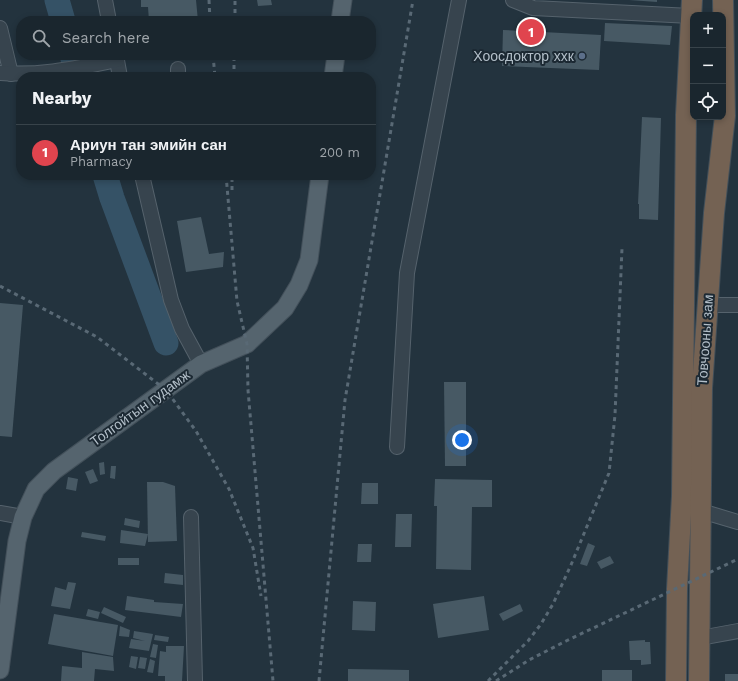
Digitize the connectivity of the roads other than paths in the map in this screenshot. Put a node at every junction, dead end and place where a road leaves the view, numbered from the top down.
1 (105, 0) edge
2 (343, 0) edge
3 (459, 0) edge
4 (513, 0) edge
5 (723, 0) edge
6 (692, 8) edge
7 (108, 16) edge
8 (341, 16) edge
9 (0, 28) edge
10 (109, 60) edge
11 (116, 60) edge
12 (335, 60) edge
13 (60, 72) edge
14 (119, 72) edge
15 (334, 72) edge
16 (6, 74) edge
17 (691, 84) edge
18 (690, 115) edge
19 (729, 116) edge
20 (143, 180) edge
21 (319, 180) edge
22 (738, 304) edge
23 (708, 305) junction
24 (201, 364) junction
25 (397, 447) dead end
26 (701, 511) junction
27 (0, 514) edge
28 (23, 517) junction
29 (191, 517) dead end
30 (738, 522) edge
31 (738, 631) edge
32 (2, 635) edge
33 (700, 638) junction
34 (0, 670) edge
35 (195, 681) edge
36 (676, 681) edge
37 (699, 681) edge

1 - 7 street
2 - 8 main road
3 - 25 street
4 - 6 street
5 - 19 highway, Товчооны зам
6 - 17 highway, Товчооны зам
9 - 16 street
10 - 13 street
11 - 14 street
12 - 15 main road
18 - 36 highway, Товчооны зам
19 - 23 highway, Товчооны зам
20 - 24 street
21 - 24 main road, Толгойтын гудамж
22 - 23 street
23 - 26 highway, Товчооны зам
24 - 28 main road, Толгойтын гудамж
26 - 30 street
26 - 33 highway, Товчооны зам
27 - 28 street
28 - 32 main road, Толгойтын гудамж
29 - 35 street
31 - 33 street
32 - 34 main road, Толгойтын гудамж
33 - 37 highway, Товчооны зам

